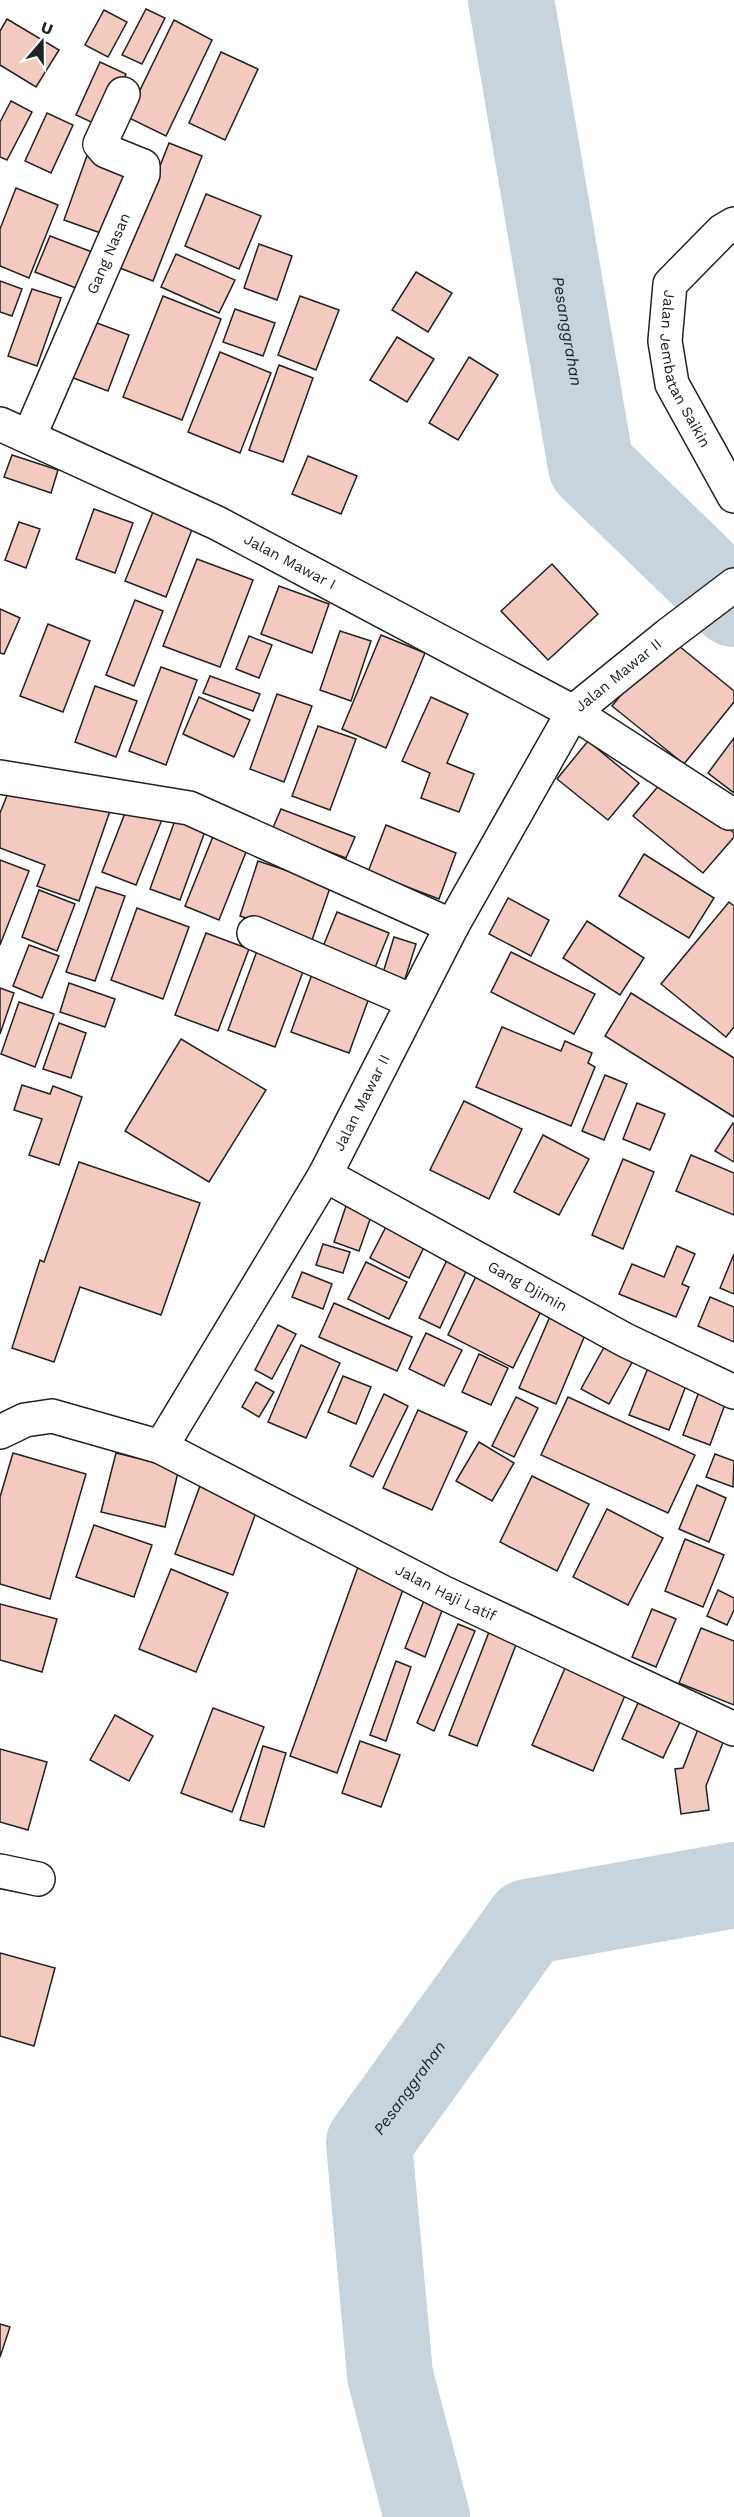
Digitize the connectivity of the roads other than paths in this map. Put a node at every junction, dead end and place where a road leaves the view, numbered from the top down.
1 (123, 94) dead end
2 (734, 224) edge
3 (14, 430) edge
4 (734, 496) edge
5 (734, 585) edge
6 (573, 712) junction
7 (0, 777) edge
8 (729, 813) dead end
9 (452, 926) junction
10 (254, 933) dead end
11 (412, 1001) junction
12 (325, 1175) junction
13 (734, 1392) edge
14 (0, 1432) edge
15 (161, 1447) junction
16 (734, 1729) edge
17 (0, 1871) edge
18 (38, 1880) dead end

1 - 3 street, Gang Nasan
2 - 4 street, Jalan Jembatan Saikin
3 - 6 street, Jalan Mawar I
5 - 6 street, Jalan Mawar II
6 - 8 street, Jalan Mawar I
6 - 9 street, Jalan Mawar II
7 - 9 street
9 - 11 street, Jalan Mawar II
10 - 11 street
11 - 12 street, Jalan Mawar II
12 - 13 street, Gang Djimin
12 - 15 street, Jalan Mawar II
14 - 15 street
15 - 16 street, Jalan Haji Latif
17 - 18 street

